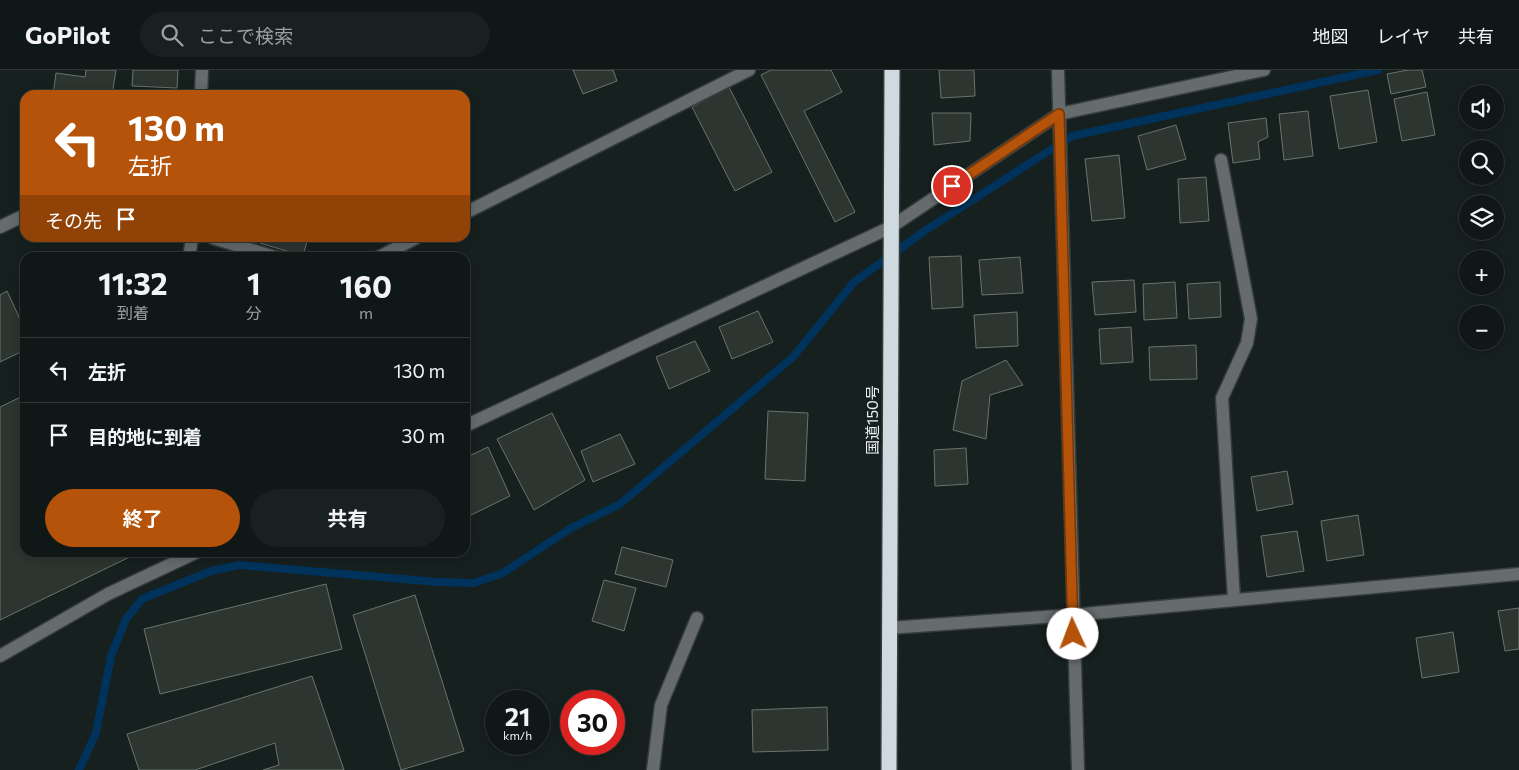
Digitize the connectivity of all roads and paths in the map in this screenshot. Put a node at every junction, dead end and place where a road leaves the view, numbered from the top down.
1 (202, 70) edge
2 (749, 70) edge
3 (892, 70) edge
4 (1058, 70) edge
5 (1264, 70) edge
6 (201, 90) edge
7 (1059, 114) junction
8 (1221, 160) dead end
9 (470, 210) edge
10 (20, 218) edge
11 (891, 227) junction
12 (0, 228) edge
13 (226, 242) edge
14 (408, 242) edge
15 (258, 252) edge
16 (389, 252) edge
17 (470, 424) edge
18 (186, 557) edge
19 (1519, 574) edge
20 (1234, 600) junction
21 (1072, 615) junction
22 (697, 618) dead end
23 (889, 628) junction
24 (0, 656) edge
25 (653, 770) edge
26 (888, 770) edge
27 (1078, 770) edge

1 - 6 street
2 - 9 street
3 - 11 highway, 国道150号
4 - 7 street
5 - 7 street
7 - 11 street
7 - 21 street
8 - 20 street
10 - 12 street
11 - 17 street
11 - 23 highway, 国道150号
13 - 15 street
14 - 16 street
18 - 24 street
19 - 20 street
20 - 21 street
21 - 23 street
21 - 27 street
22 - 25 street
23 - 26 highway, 国道150号

